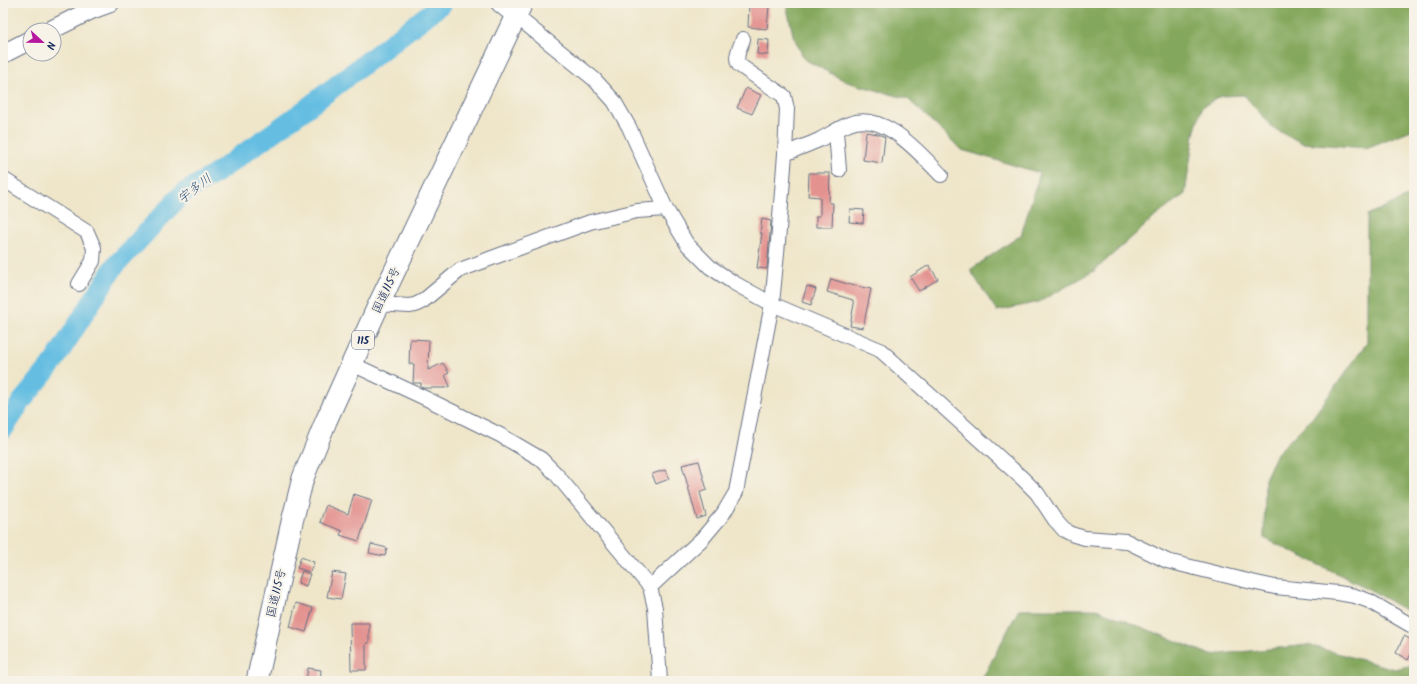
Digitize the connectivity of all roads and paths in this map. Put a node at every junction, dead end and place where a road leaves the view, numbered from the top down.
1 (110, 3) edge
2 (512, 8) edge
3 (62, 24) edge
4 (743, 39) dead end
5 (22, 44) edge
6 (3, 54) edge
7 (836, 131) junction
8 (785, 154) junction
9 (839, 170) dead end
10 (941, 175) dead end
11 (3, 179) edge
12 (666, 209) junction
13 (79, 284) dead end
14 (379, 304) junction
15 (772, 304) junction
16 (352, 364) junction
17 (650, 587) junction
18 (1414, 628) edge
19 (257, 681) edge
20 (660, 681) edge

1 - 3 main road
2 - 12 street
2 - 14 highway, 国道115号 / 115
4 - 8 street
5 - 6 main road
7 - 8 street
7 - 9 street
7 - 10 street
8 - 15 street
11 - 13 street
12 - 14 street
12 - 15 street
14 - 16 highway, 国道115号 / 115
15 - 17 street
15 - 18 street
16 - 17 street
16 - 19 highway, 国道115号 / 115
17 - 20 street

